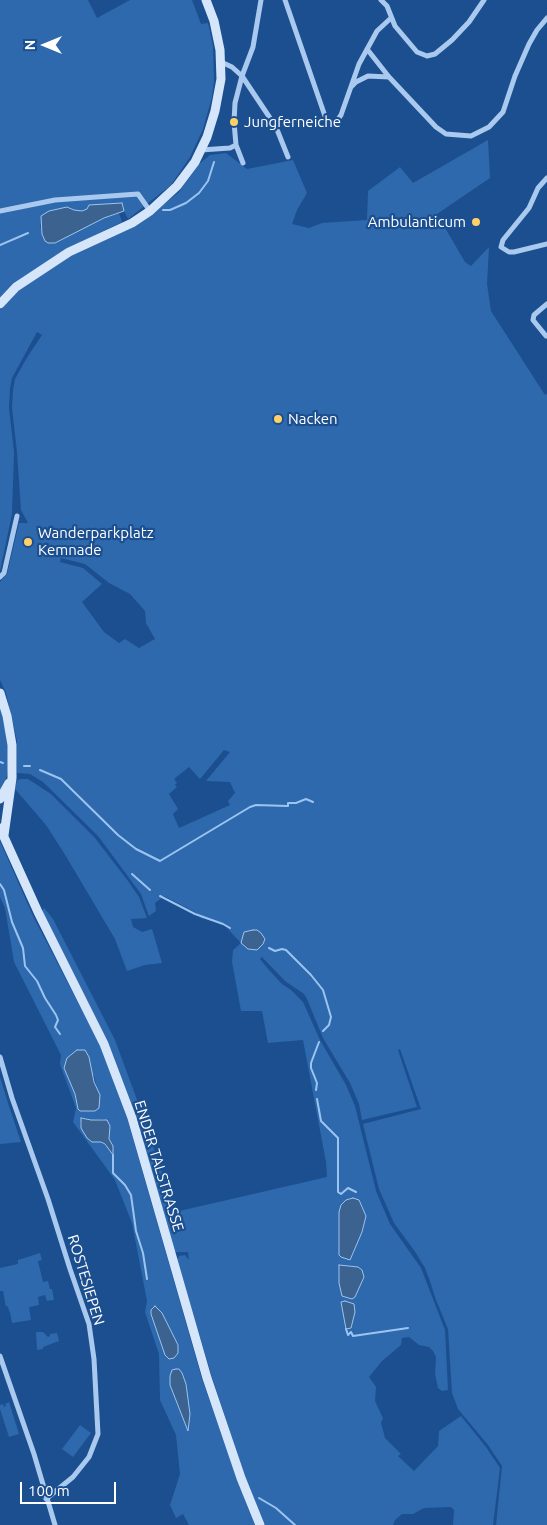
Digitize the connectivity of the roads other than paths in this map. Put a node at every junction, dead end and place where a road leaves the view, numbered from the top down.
1 (206, 0) edge
2 (260, 0) edge
3 (285, 0) edge
4 (382, 0) edge
5 (484, 0) edge
6 (391, 18) junction
7 (547, 18) edge
8 (367, 49) junction
9 (221, 62) junction
10 (242, 76) junction
11 (390, 77) junction
12 (349, 90) junction
13 (236, 145) junction
14 (201, 150) junction
15 (288, 157) dead end
16 (244, 163) dead end
17 (547, 178) edge
18 (0, 211) edge
19 (150, 211) junction
20 (547, 244) edge
21 (0, 304) edge
22 (547, 304) edge
23 (546, 336) edge
24 (18, 516) dead end
25 (0, 577) edge
26 (0, 693) edge
27 (12, 778) junction
28 (0, 798) edge
29 (0, 828) edge
30 (4, 838) junction
31 (0, 1057) edge
32 (0, 1356) edge
33 (46, 1499) junction
34 (55, 1525) edge
35 (260, 1525) edge

1 - 9 main road
2 - 10 street
3 - 12 street
4 - 6 street
5 - 6 street
6 - 8 street
7 - 11 street
8 - 11 street
8 - 12 street
9 - 10 street
9 - 14 main road
10 - 13 street
10 - 15 street
11 - 12 street
13 - 14 street
13 - 16 street
14 - 19 main road
17 - 20 street
18 - 19 street
19 - 21 main road
22 - 23 street
24 - 25 street
26 - 27 main road
27 - 28 main road
27 - 30 main road
29 - 30 main road, ENDER TALSTRASSE
30 - 35 main road, ENDER TALSTRASSE
31 - 33 street, ROSTESIEPEN
32 - 33 street
33 - 34 street

